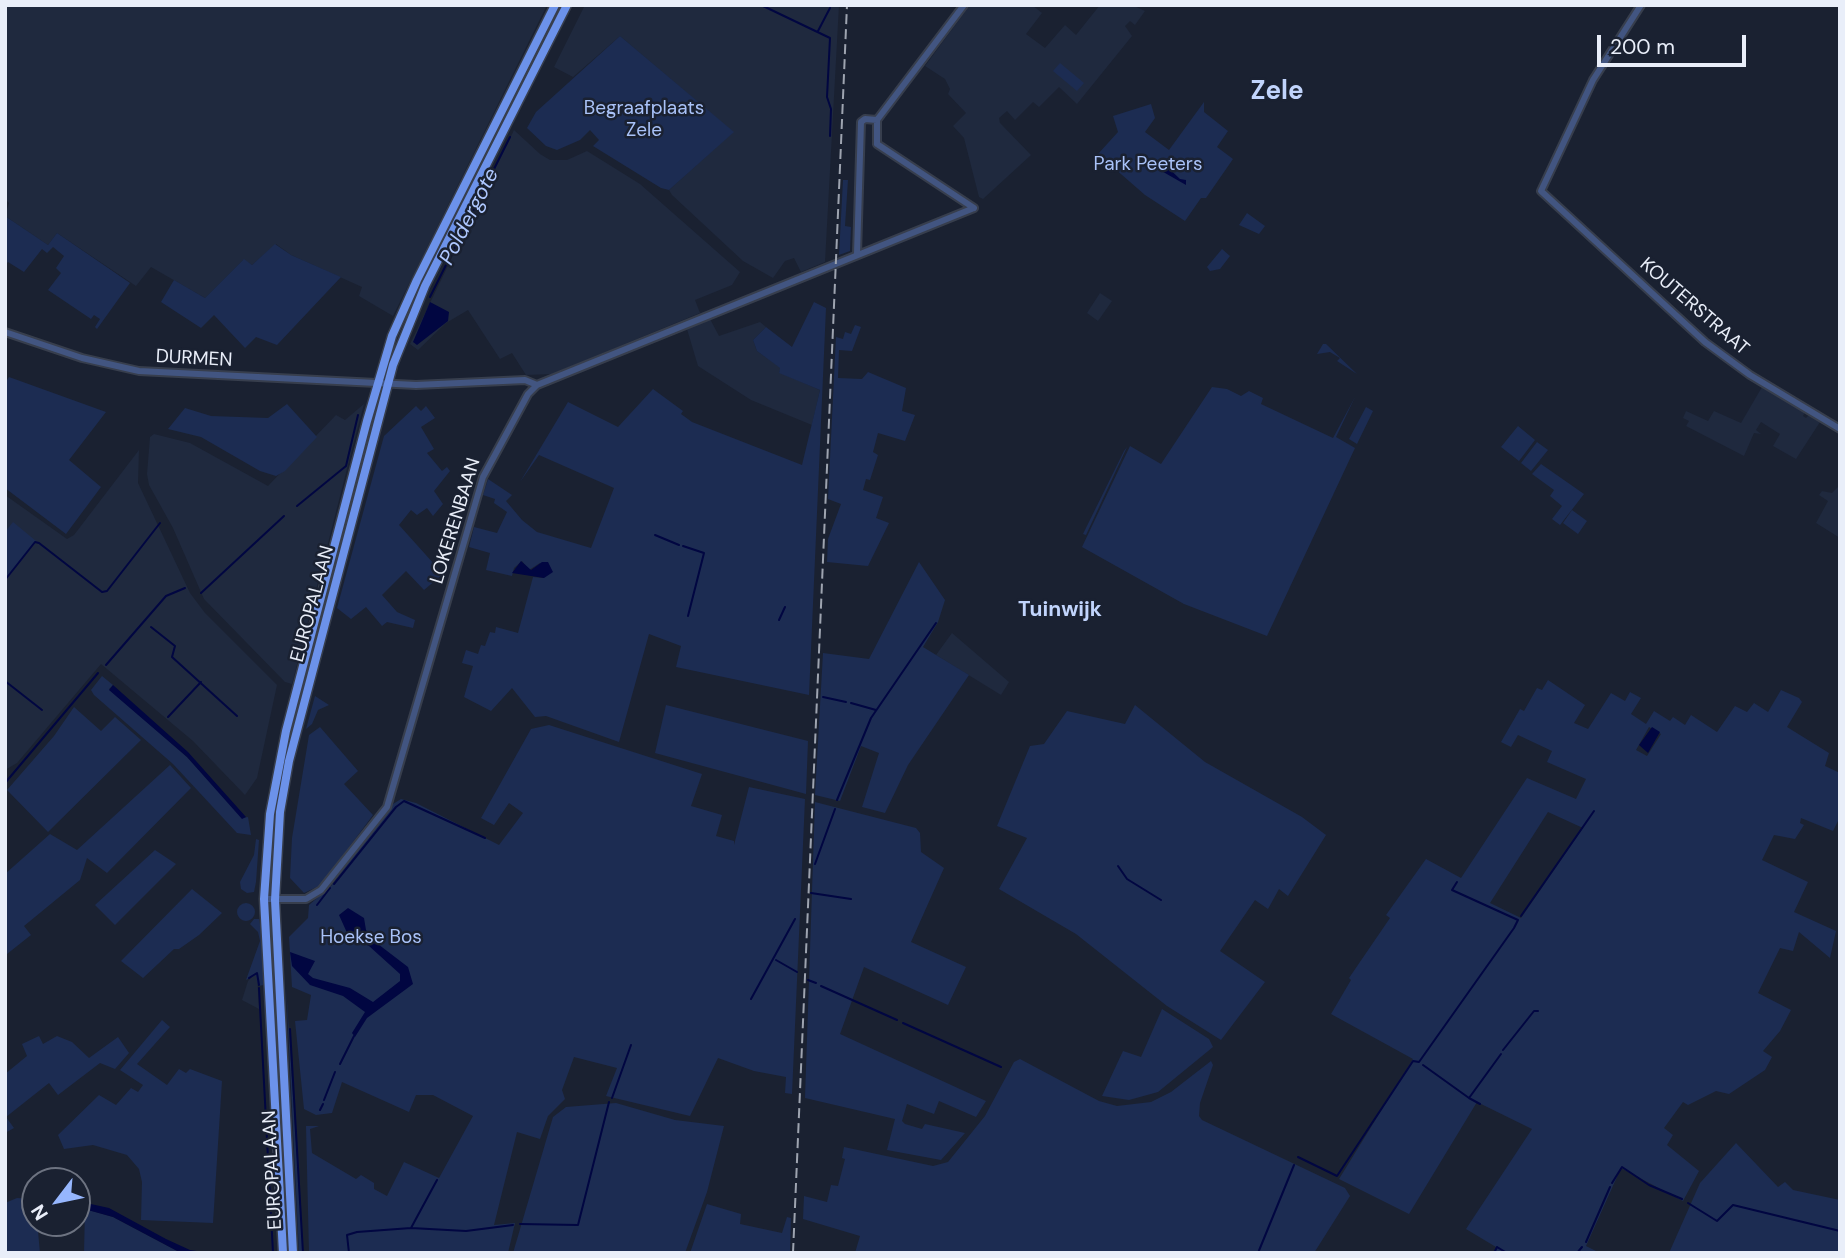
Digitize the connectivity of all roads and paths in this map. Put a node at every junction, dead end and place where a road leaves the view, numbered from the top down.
1 (555, 5) edge
2 (566, 5) edge
3 (964, 5) edge
4 (1641, 5) edge
5 (877, 120) junction
6 (877, 144) junction
7 (861, 145) junction
8 (857, 254) junction
9 (5, 332) edge
10 (382, 384) junction
11 (537, 385) junction
12 (1840, 429) edge
13 (264, 899) junction
14 (275, 900) junction
15 (283, 1253) edge
16 (293, 1253) edge

1 - 10 highway, EUROPALAAN
2 - 10 highway, EUROPALAAN
3 - 5 street
4 - 12 street, KOUTERSTRAAT
5 - 6 street
5 - 7 street
6 - 7 street
6 - 8 street
7 - 8 street
8 - 11 street
9 - 10 street, DURMEN
10 - 11 street, DURMEN
10 - 13 highway, EUROPALAAN
10 - 14 highway, EUROPALAAN
11 - 14 street, LOKERENBAAN
13 - 14 street, LOKERENBAAN
13 - 15 highway, EUROPALAAN
14 - 16 highway, EUROPALAAN

